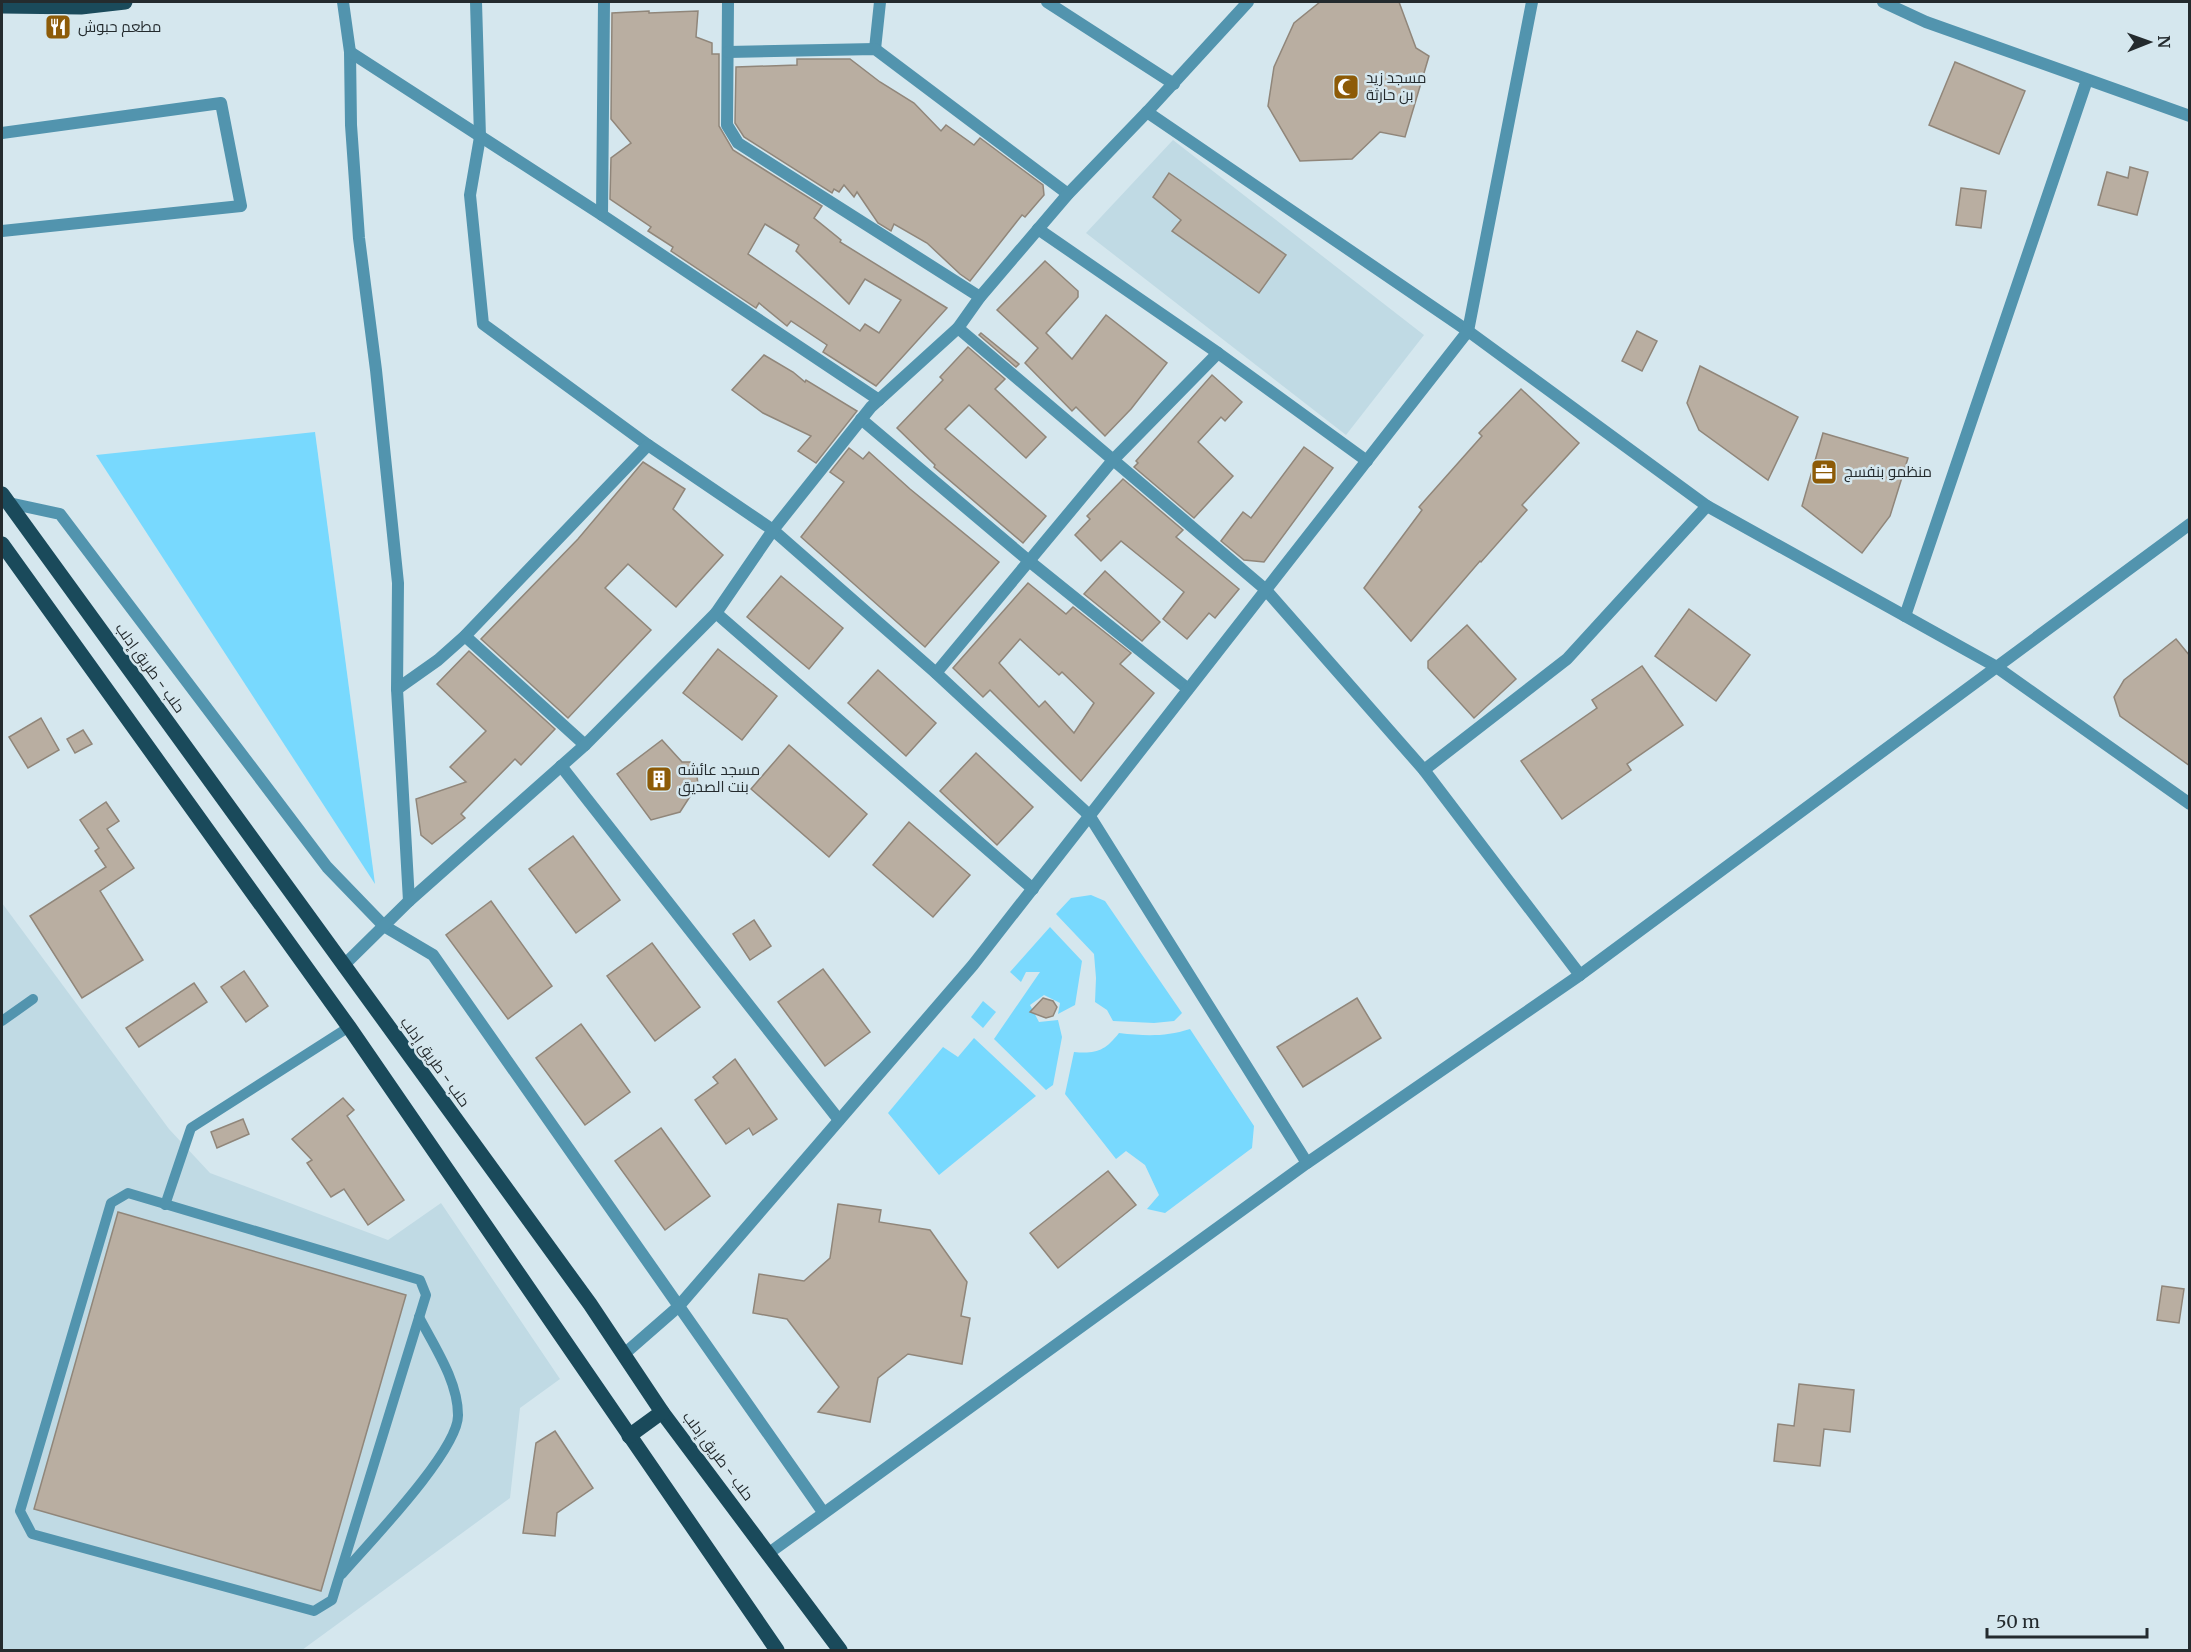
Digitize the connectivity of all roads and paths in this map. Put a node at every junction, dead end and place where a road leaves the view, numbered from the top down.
1 (125, 2) edge
2 (343, 2) edge
3 (476, 2) edge
4 (604, 2) edge
5 (728, 2) edge
6 (880, 2) edge
7 (1047, 2) edge
8 (1248, 2) edge
9 (1533, 2) edge
10 (1883, 2) edge
11 (2, 6) edge
12 (875, 49) junction
13 (350, 52) junction
14 (728, 52) junction
15 (2087, 80) junction
16 (1173, 84) junction
17 (1147, 112) junction
18 (2190, 116) edge
19 (2, 133) edge
20 (480, 136) junction
21 (1068, 194) junction
22 (602, 215) junction
23 (1038, 230) junction
24 (2, 231) edge
25 (980, 297) junction
26 (958, 328) junction
27 (1468, 331) junction
28 (1218, 353) junction
29 (879, 400) junction
30 (861, 419) junction
31 (648, 445) junction
32 (1113, 460) junction
33 (1367, 461) junction
34 (5, 498) edge
35 (1707, 506) junction
36 (2190, 524) edge
37 (773, 530) junction
38 (2, 544) edge
39 (1029, 561) junction
40 (1265, 589) junction
41 (716, 613) junction
42 (1905, 616) junction
43 (465, 636) junction
44 (1995, 666) junction
45 (936, 673) junction
46 (397, 688) junction
47 (1188, 690) junction
48 (585, 745) junction
49 (561, 766) junction
50 (1424, 770) junction
51 (2190, 804) edge
52 (1089, 815) junction
53 (1033, 889) junction
54 (409, 902) junction
55 (384, 926) junction
56 (343, 966) junction
57 (1580, 975) junction
58 (33, 999) dead end
59 (2, 1021) edge
60 (349, 1027) junction
61 (839, 1120) junction
62 (1307, 1163) junction
63 (165, 1205) junction
64 (678, 1307) junction
65 (419, 1317) junction
66 (623, 1355) junction
67 (662, 1412) junction
68 (628, 1436) junction
69 (823, 1512) junction
70 (769, 1553) junction
71 (338, 1578) junction
72 (777, 1650) edge
73 (840, 1650) edge

1 - 11 main road
2 - 13 street
3 - 20 street
4 - 22 street
5 - 14 street
6 - 12 street
7 - 16 street
8 - 16 street
9 - 27 street
10 - 15 street
12 - 14 street
12 - 21 street
13 - 20 street
13 - 46 street
14 - 25 street
15 - 18 street
15 - 42 street
16 - 17 street
17 - 21 street
17 - 27 street
19 - 24 street
20 - 22 street
20 - 31 street
21 - 23 street
22 - 29 street
23 - 25 street
23 - 28 street
25 - 26 street
26 - 29 street
26 - 32 street
27 - 33 street
27 - 35 street
28 - 32 street
28 - 33 street
29 - 30 street
30 - 37 street
30 - 39 street
31 - 37 street
31 - 43 street
32 - 39 street
32 - 40 street
33 - 40 street
34 - 55 street
34 - 56 main road, حلب - طريق إدلب
35 - 42 street
35 - 50 street
36 - 44 street
37 - 41 street
37 - 45 street
38 - 60 main road
39 - 45 street
39 - 47 street
40 - 47 street
40 - 50 street
41 - 48 street
41 - 53 street
42 - 44 street
43 - 46 street
43 - 48 street
44 - 51 street
44 - 57 street
45 - 52 street
46 - 54 street
47 - 52 street
48 - 49 street
49 - 54 street
49 - 61 street
50 - 57 street
52 - 53 street
52 - 62 street
53 - 61 street
54 - 55 street
55 - 56 street
55 - 64 street
56 - 66 main road, حلب - طريق إدلب
57 - 62 street
58 - 59 lane
60 - 63 lane
60 - 68 main road
61 - 64 street
62 - 69 street
63 - 65 lane
63 - 71 lane
64 - 66 street
64 - 69 street
65 - 71 lane
65 - 71 lane
66 - 67 main road, حلب - طريق إدلب
67 - 68 main road
67 - 70 main road, حلب - طريق إدلب
68 - 72 main road
69 - 70 street
70 - 73 main road, حلب - طريق إدلب

